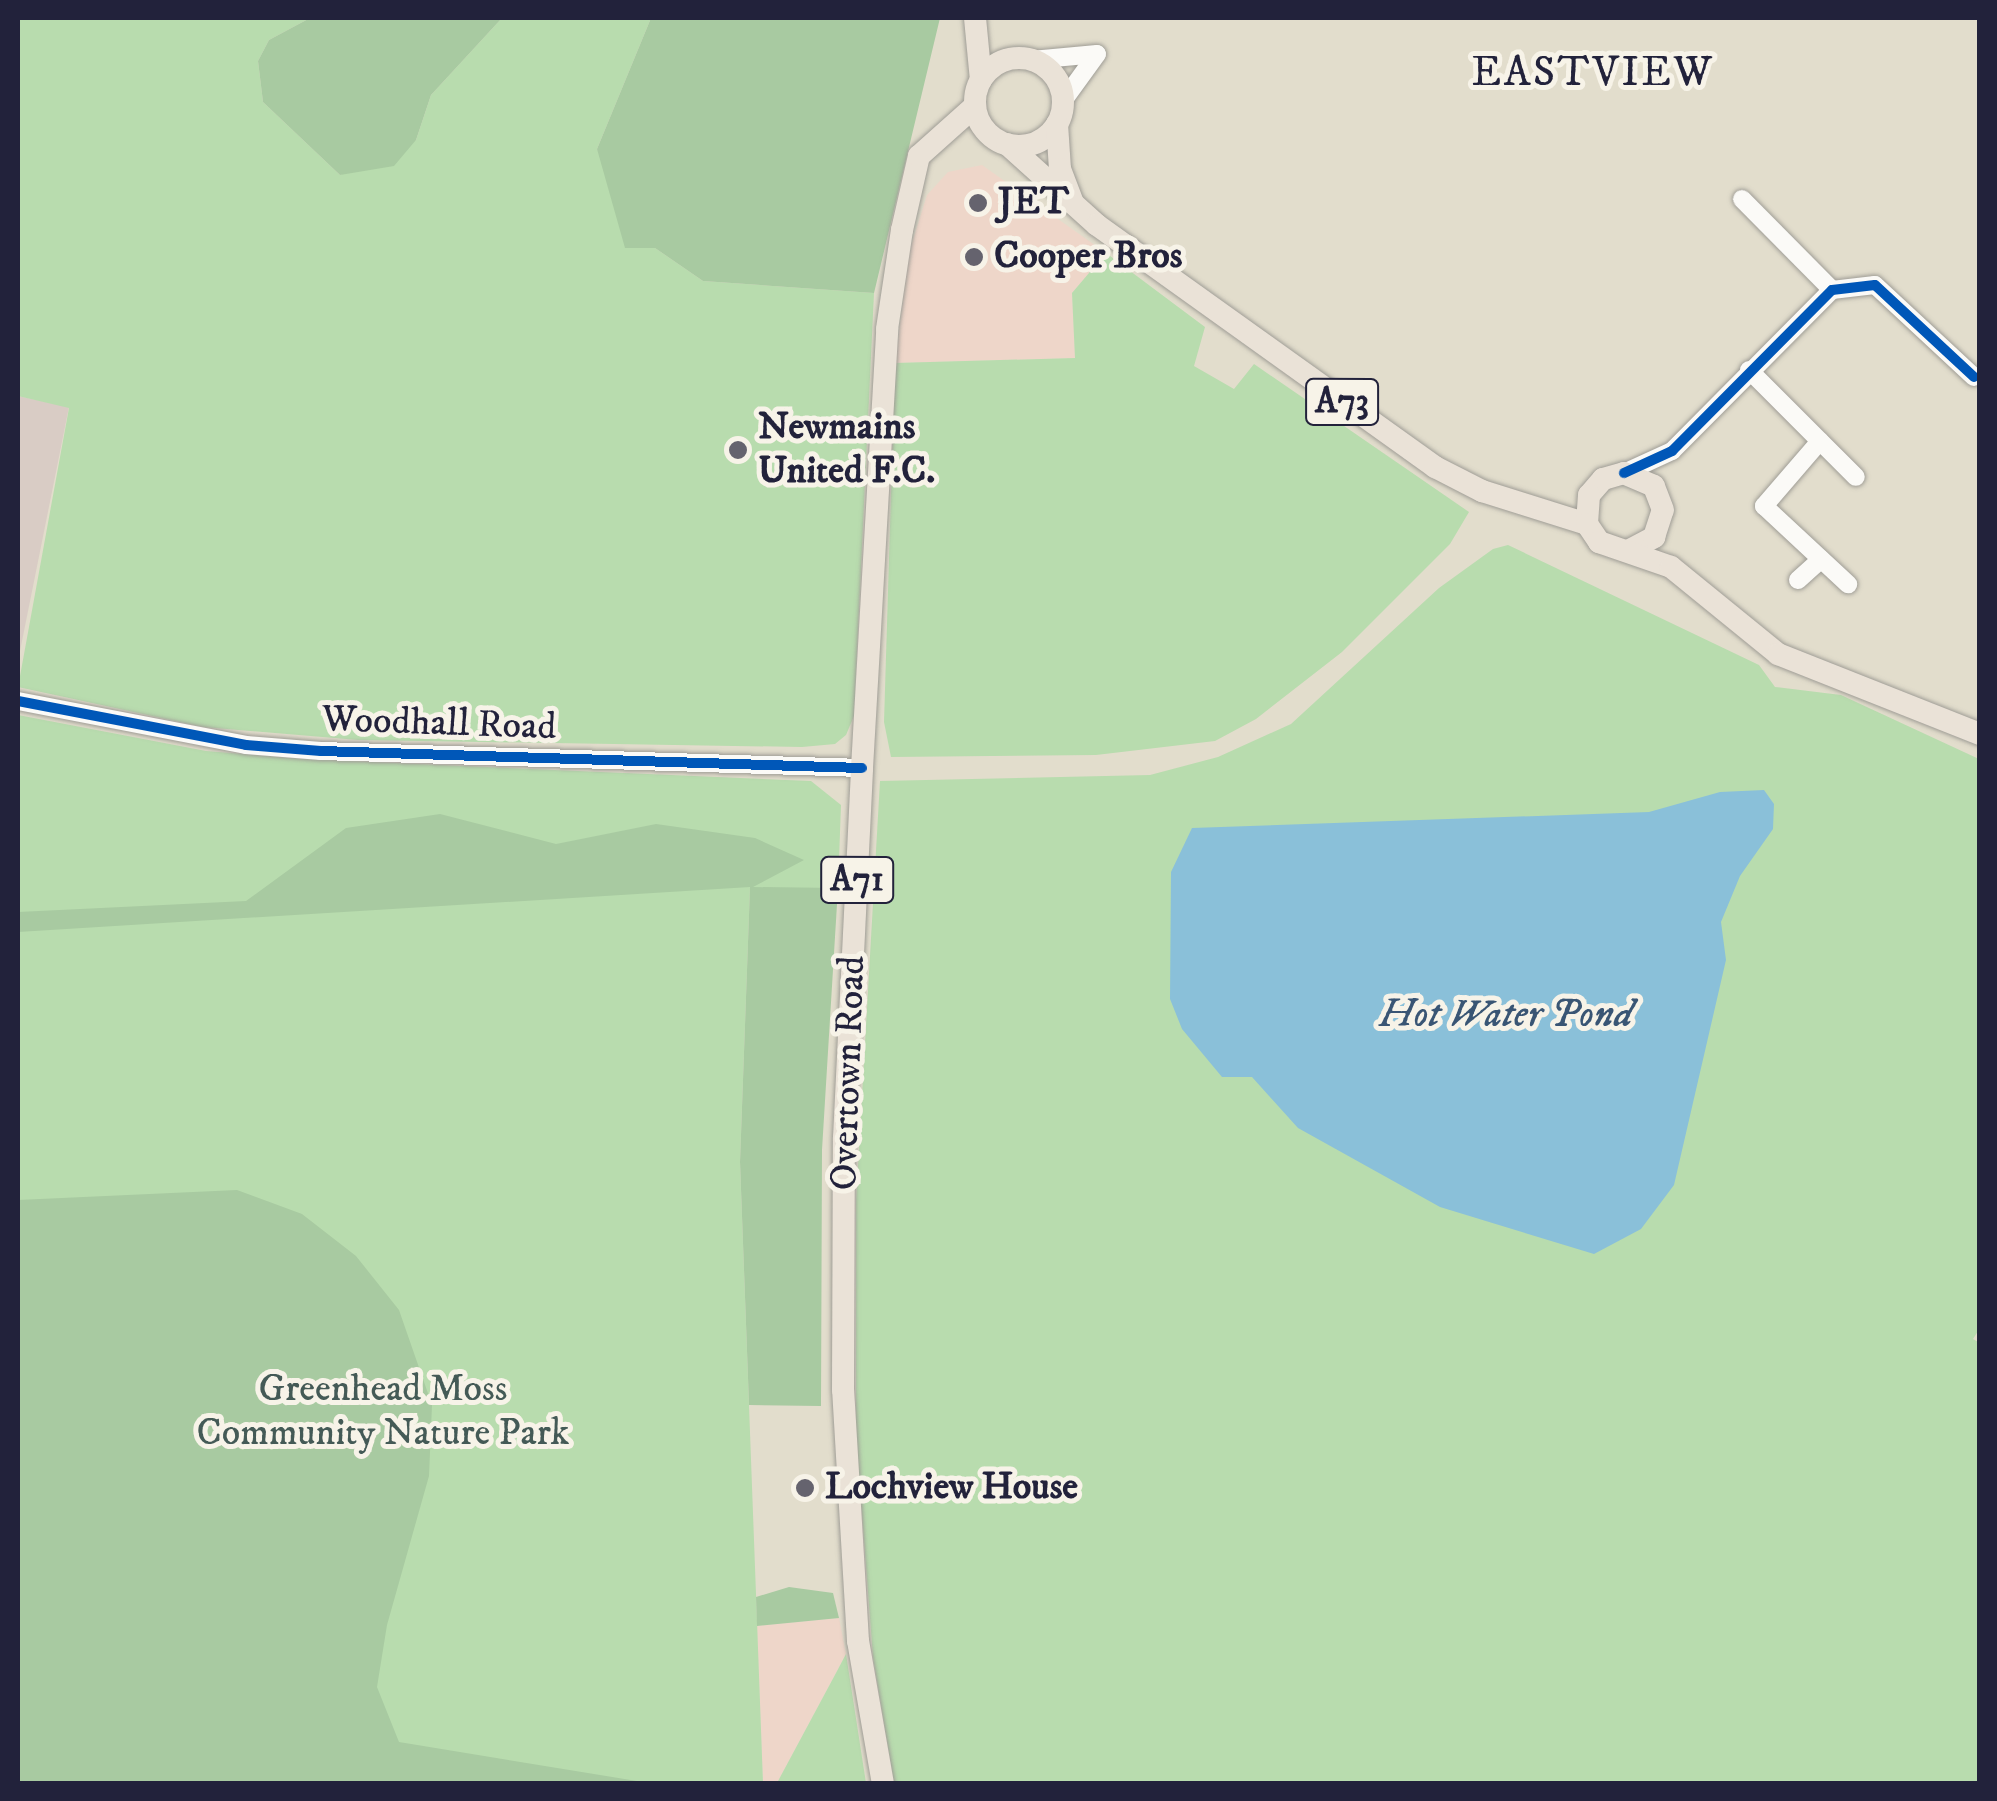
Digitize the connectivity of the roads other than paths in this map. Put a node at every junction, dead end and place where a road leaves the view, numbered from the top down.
1 (975, 20) edge
2 (1026, 59) junction
3 (981, 80) junction
4 (975, 106) junction
5 (1060, 112) junction
6 (942, 133) junction
7 (1001, 142) junction
8 (1742, 199) dead end
9 (1075, 206) junction
10 (1832, 290) junction
11 (1749, 370) junction
12 (1974, 377) dead end
13 (1820, 441) junction
14 (1672, 451) junction
15 (1624, 473) junction
16 (1856, 477) dead end
17 (1589, 495) junction
18 (1660, 496) junction
19 (1517, 500) junction
20 (1587, 524) junction
21 (1662, 524) junction
22 (1628, 551) junction
23 (1821, 559) junction
24 (1798, 580) dead end
25 (1848, 584) dead end
26 (1697, 588) junction
27 (18, 701) edge
28 (1980, 734) edge
29 (862, 768) junction
30 (882, 1784) edge

1 - 2 main road
1 - 3 main road
2 - 3 main road
2 - 5 main road
2 - 5 street
3 - 4 main road
4 - 6 main road, Overtown Road / A71
4 - 7 main road, A73
5 - 7 main road
5 - 9 main road
6 - 7 main road
6 - 29 main road, Overtown Road / A71
7 - 9 main road, A73
8 - 10 street
9 - 19 main road, A73
10 - 11 street
10 - 12 street
11 - 13 street
11 - 14 street
13 - 16 street
13 - 23 street
14 - 15 street
14 - 18 street
15 - 17 main road
15 - 18 main road
17 - 19 main road
17 - 20 main road
18 - 21 main road
19 - 20 main road
20 - 22 main road
21 - 22 main road
21 - 26 main road
22 - 26 main road
23 - 24 street
23 - 25 street
26 - 28 main road
27 - 29 street, Woodhall Road
29 - 30 main road, Overtown Road / A71

